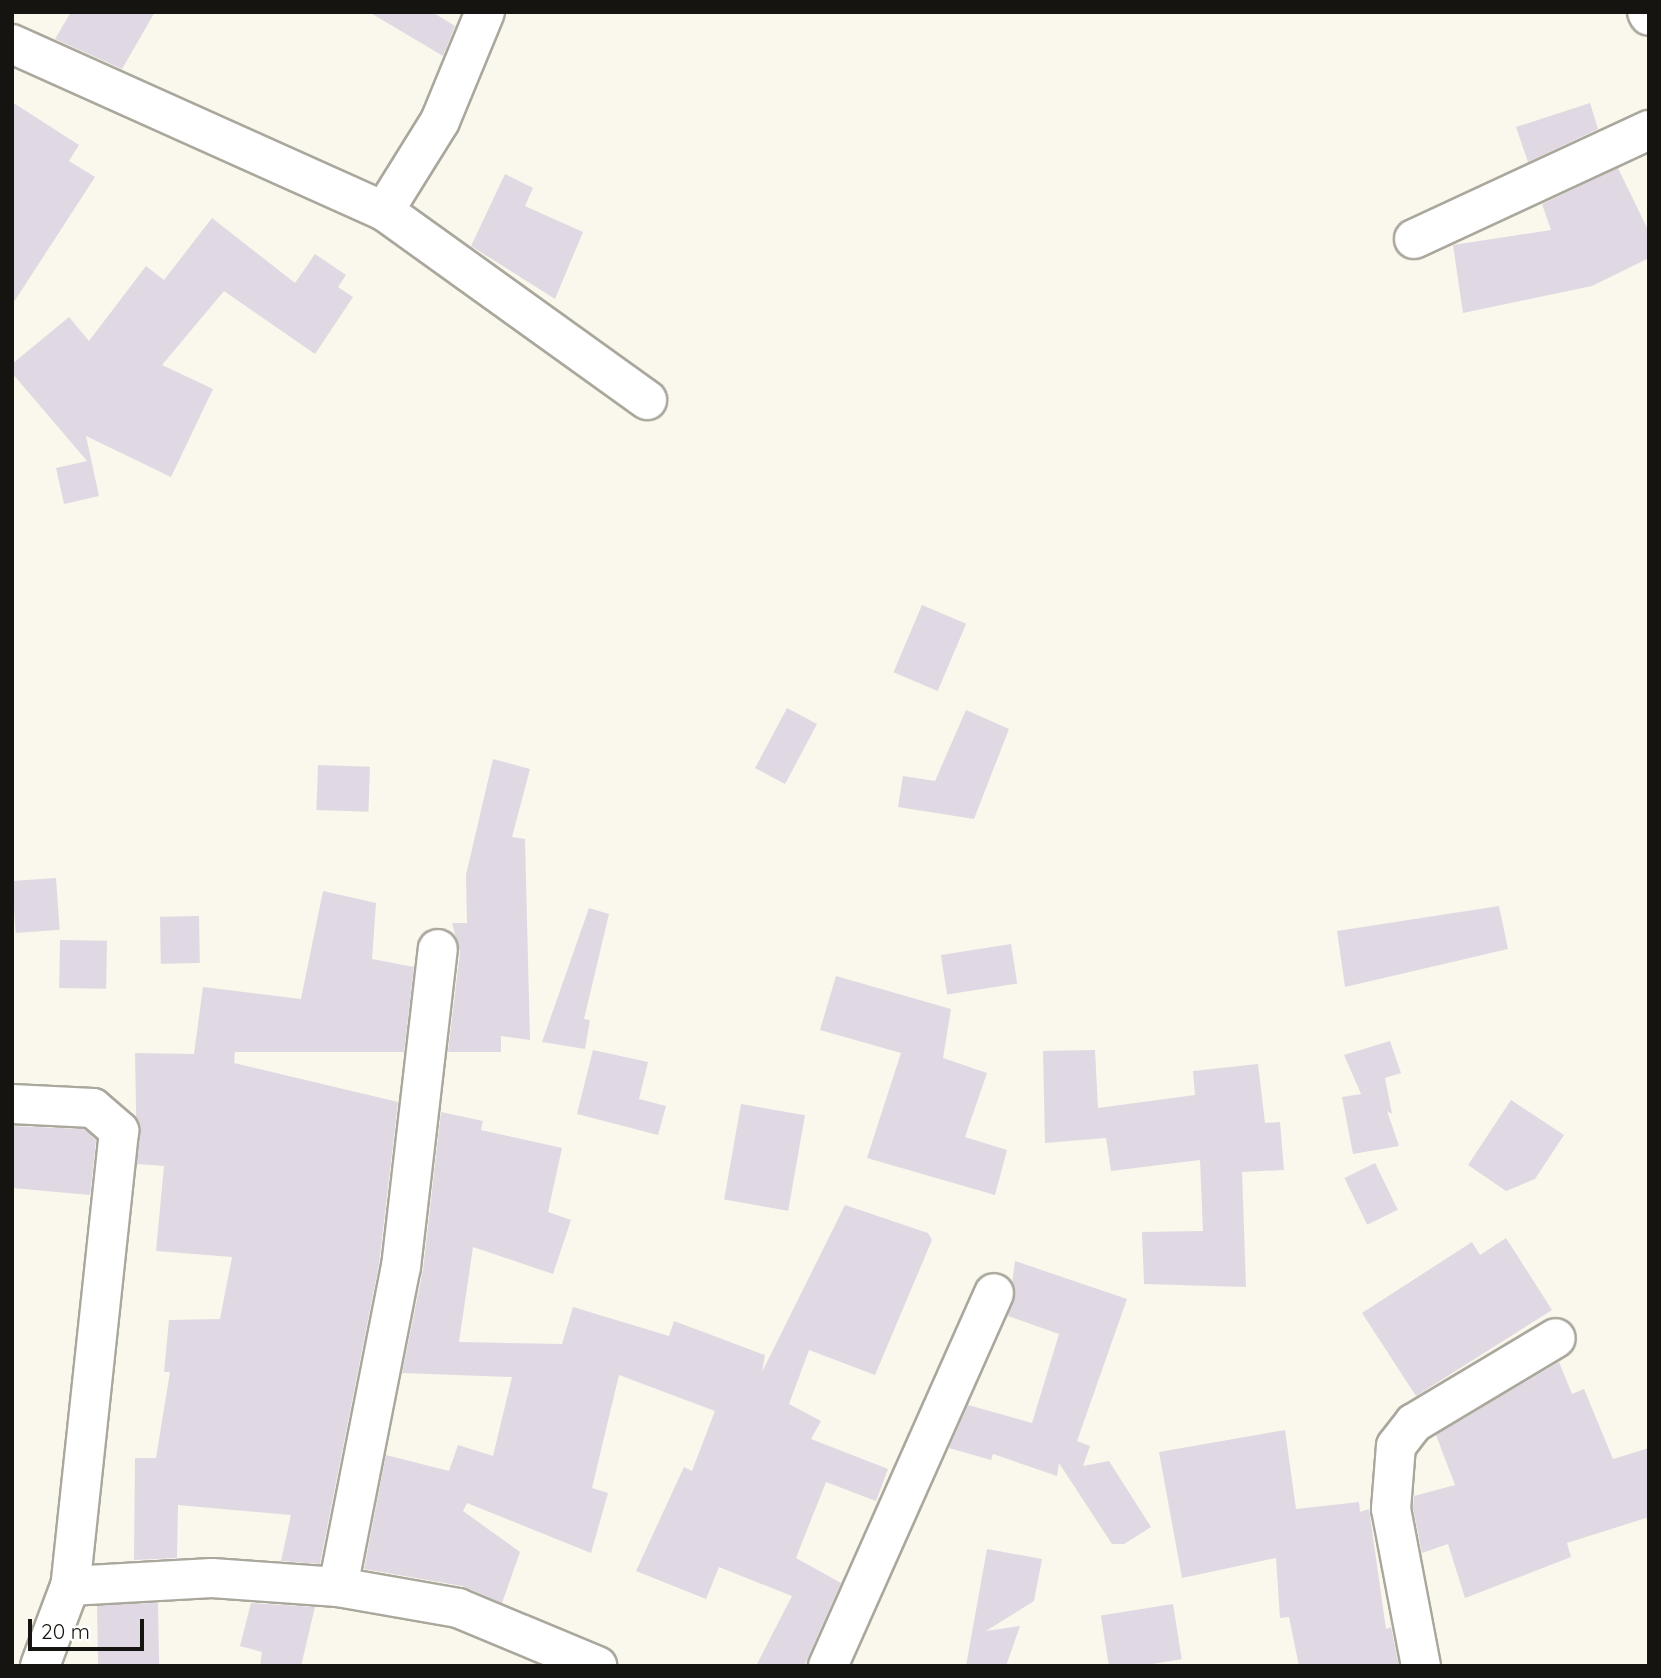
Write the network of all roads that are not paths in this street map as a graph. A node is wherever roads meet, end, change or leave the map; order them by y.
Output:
1 (485, 12) edge
2 (12, 44) edge
3 (1649, 130) edge
4 (383, 211) junction
5 (1414, 239) dead end
6 (647, 400) dead end
7 (438, 949) dead end
8 (12, 1104) edge
9 (994, 1293) dead end
10 (1556, 1338) dead end
11 (71, 1586) junction
12 (338, 1587) junction
13 (40, 1666) edge
14 (597, 1666) edge
15 (828, 1666) edge
16 (1421, 1666) edge

1 - 4 street
2 - 4 street
3 - 5 street
4 - 6 street
7 - 12 street
8 - 11 street
9 - 15 street
10 - 16 street
11 - 12 street
11 - 13 street
12 - 14 street

